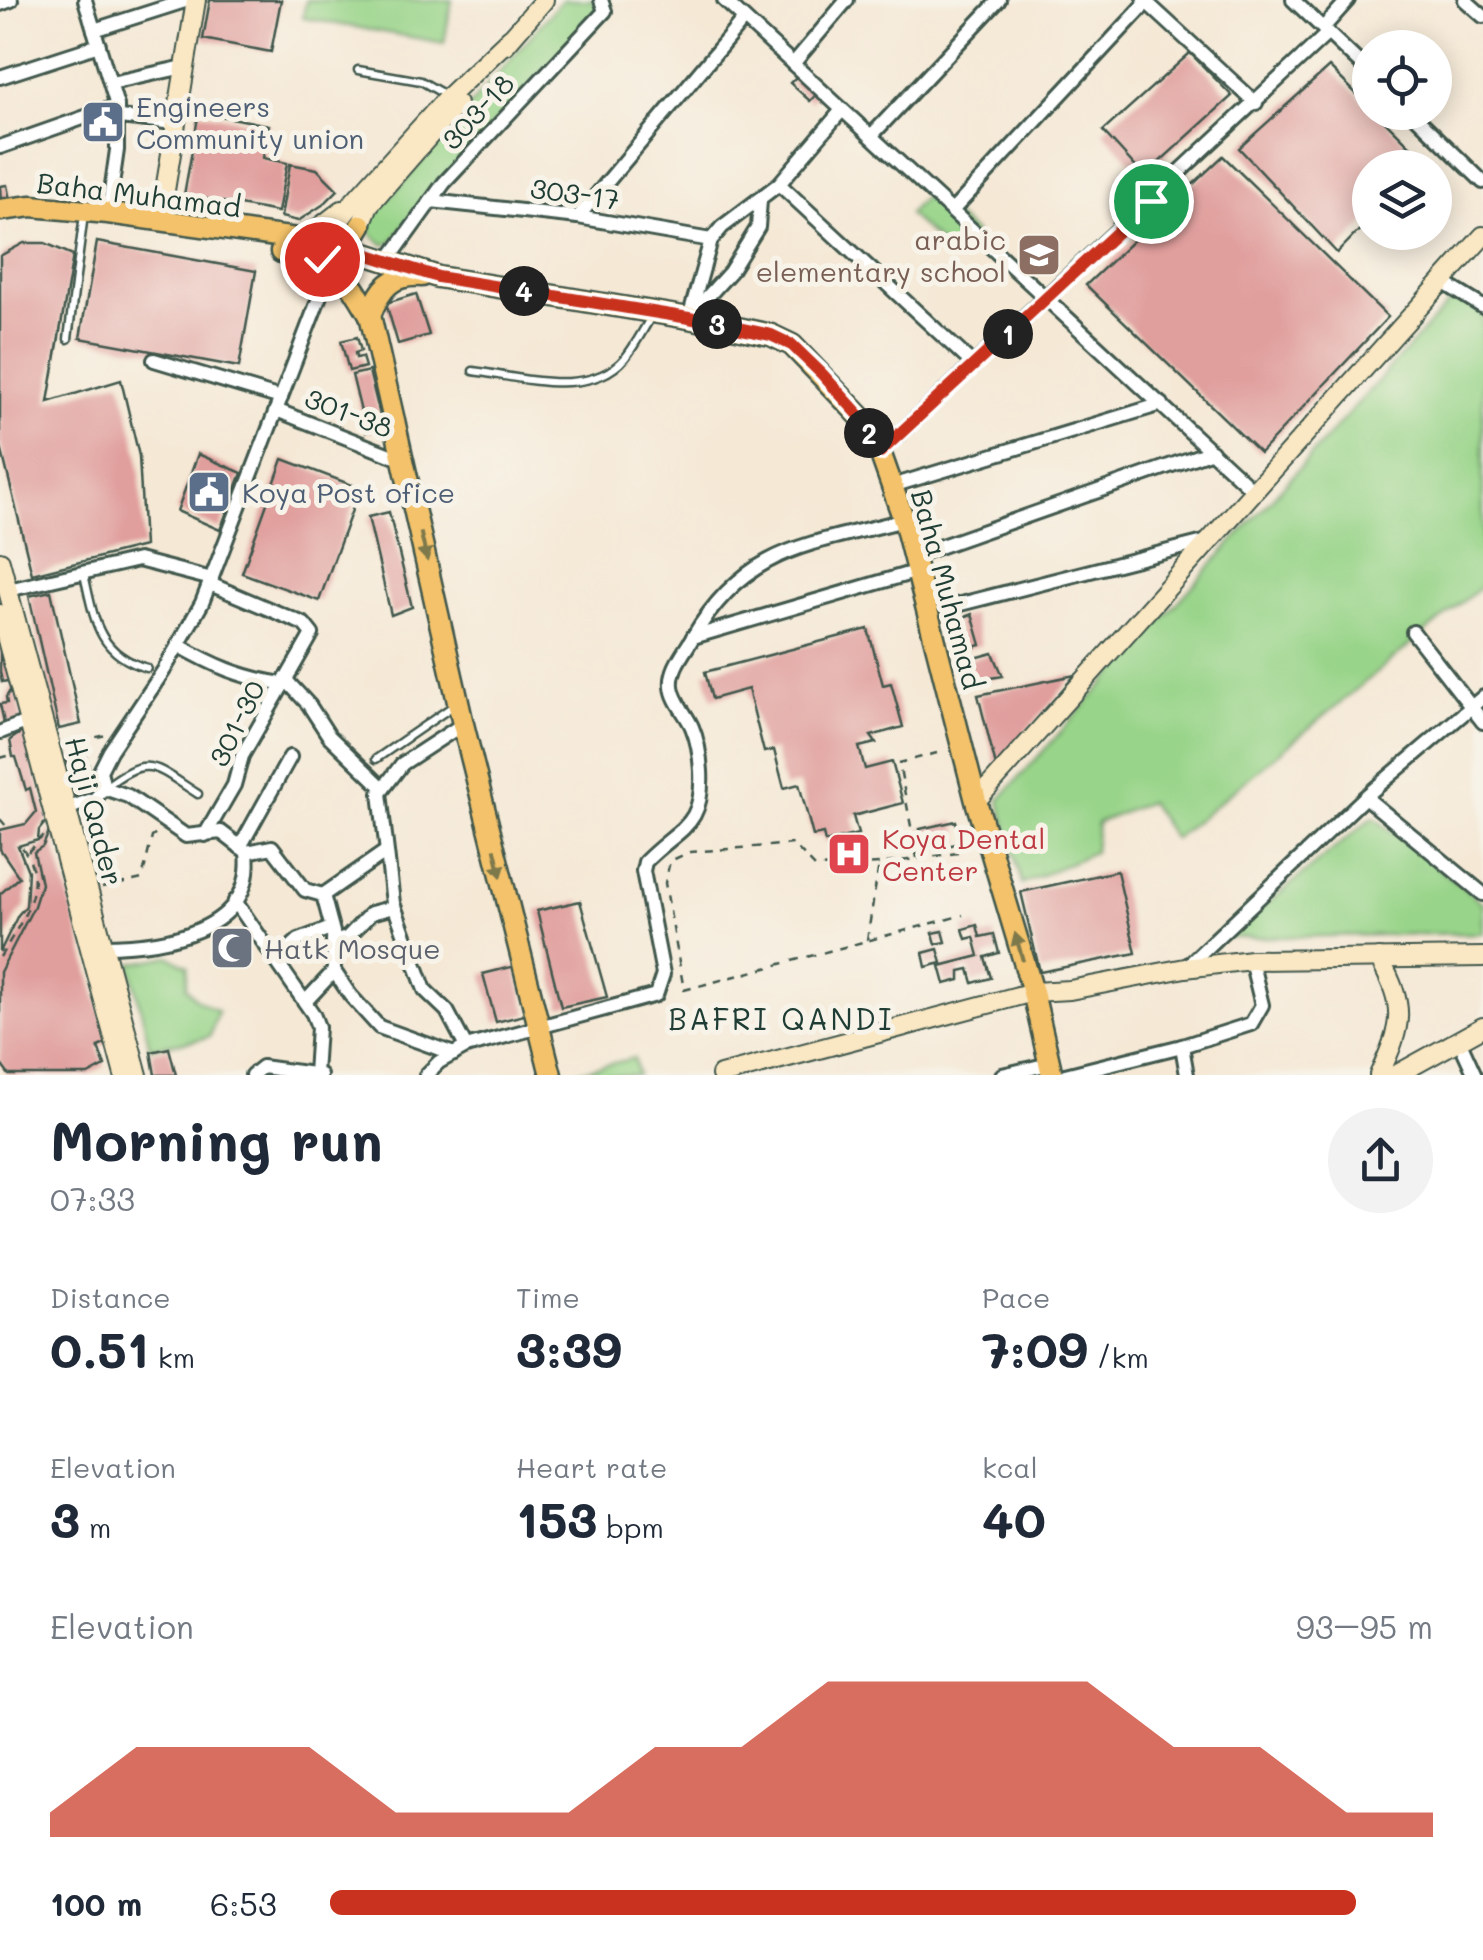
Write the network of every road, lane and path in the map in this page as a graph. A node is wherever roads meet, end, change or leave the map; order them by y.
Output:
1 (12, 0) edge
2 (85, 0) edge
3 (188, 0) edge
4 (196, 0) edge
5 (544, 0) edge
6 (601, 0) edge
7 (724, 0) edge
8 (848, 0) edge
9 (999, 0) edge
10 (1293, 0) edge
11 (1348, 0) edge
12 (1465, 0) edge
13 (1146, 1) edge
14 (0, 4) edge
15 (1483, 16) edge
16 (744, 19) junction
17 (94, 30) junction
18 (1326, 31) junction
19 (510, 38) junction
20 (98, 45) junction
21 (1352, 56) edge
22 (793, 64) junction
23 (184, 67) junction
24 (358, 70) dead end
25 (0, 77) edge
26 (111, 83) junction
27 (448, 97) junction
28 (1256, 103) junction
29 (842, 110) junction
30 (118, 112) junction
31 (175, 123) junction
32 (1430, 130) edge
33 (871, 136) junction
34 (0, 147) edge
35 (1483, 182) edge
36 (779, 184) junction
37 (355, 200) junction
38 (760, 200) junction
39 (431, 201) junction
40 (0, 210) edge
41 (952, 212) junction
42 (108, 213) junction
43 (578, 217) junction
44 (0, 220) edge
45 (160, 221) junction
46 (83, 222) junction
47 (360, 225) junction
48 (1483, 236) edge
49 (711, 240) junction
50 (324, 252) junction
51 (378, 257) junction
52 (438, 277) junction
53 (1444, 282) junction
54 (1046, 298) junction
55 (1483, 307) edge
56 (654, 312) junction
57 (370, 316) junction
58 (689, 318) junction
59 (68, 339) dead end
60 (154, 360) dead end
61 (974, 365) junction
62 (474, 372) dead end
63 (278, 404) junction
64 (1162, 404) junction
65 (1212, 450) junction
66 (880, 452) junction
67 (403, 460) junction
68 (892, 486) junction
69 (1254, 491) junction
70 (904, 520) junction
71 (1210, 540) junction
72 (0, 561) edge
73 (916, 563) junction
74 (84, 572) junction
75 (211, 581) junction
76 (8, 590) junction
77 (950, 608) dead end
78 (0, 614) edge
79 (1413, 632) dead end
80 (693, 636) junction
81 (178, 645) junction
82 (147, 668) dead end
83 (283, 681) junction
84 (1483, 697) edge
85 (1471, 707) junction
86 (461, 713) junction
87 (27, 714) junction
88 (1483, 722) edge
89 (1, 732) edge
90 (118, 738) junction
91 (50, 748) junction
92 (937, 753) dead end
93 (12, 754) dead end
94 (0, 758) edge
95 (290, 758) dead end
96 (376, 759) dead end
97 (104, 788) junction
98 (382, 788) junction
99 (198, 794) dead end
100 (1365, 797) junction
101 (976, 801) junction
102 (61, 815) junction
103 (0, 819) edge
104 (168, 825) junction
105 (8, 828) dead end
106 (205, 835) junction
107 (20, 845) dead end
108 (243, 850) junction
109 (385, 852) junction
110 (27, 853) junction
111 (958, 854) dead end
112 (918, 859) junction
113 (878, 864) junction
114 (88, 892) junction
115 (323, 894) junction
116 (1483, 894) edge
117 (236, 901) junction
118 (394, 907) junction
119 (964, 915) dead end
120 (332, 935) junction
121 (867, 941) junction
122 (102, 946) junction
123 (0, 957) edge
124 (1483, 957) edge
125 (1379, 958) junction
126 (1251, 960) junction
127 (276, 961) junction
128 (1185, 968) junction
129 (334, 971) junction
130 (1032, 992) junction
131 (305, 1002) junction
132 (1483, 1026) edge
133 (540, 1029) junction
134 (1459, 1040) junction
135 (1182, 1046) junction
136 (460, 1051) junction
137 (1055, 1071) edge
138 (318, 1074) edge
139 (124, 1075) edge
140 (138, 1075) edge
141 (252, 1075) edge
142 (426, 1075) edge
143 (552, 1075) edge
144 (722, 1075) edge
145 (1002, 1075) edge
146 (1187, 1075) edge
147 (1380, 1075) edge
148 (1396, 1075) edge
149 (1475, 1075) edge

1 - 14 street
2 - 17 street
3 - 17 street
4 - 23 main road
5 - 19 main road
6 - 39 street, 303-18
7 - 16 street
8 - 22 street
9 - 33 street
10 - 18 street
11 - 18 street
12 - 15 street
13 - 28 street
13 - 41 street
16 - 22 street
16 - 43 street
17 - 20 street
18 - 21 street
18 - 28 street
19 - 27 main road
19 - 47 main road
20 - 25 street
20 - 26 street
22 - 29 street
23 - 26 street
23 - 31 main road
24 - 27 lane
26 - 30 street
27 - 37 main road
28 - 54 street
29 - 33 street
29 - 36 street
30 - 31 street
30 - 34 street
30 - 42 street
31 - 45 main road
32 - 35 street
33 - 41 street
36 - 38 street
36 - 61 street
37 - 50 main road
37 - 50 main road
38 - 49 street
38 - 58 street
39 - 43 street, 303-17
39 - 51 street, 303-18
40 - 42 main road, Baha Muhamad
41 - 54 street
42 - 45 main road, Baha Muhamad
43 - 49 street, 303-17
44 - 46 main road
45 - 50 main road, Baha Muhamad
46 - 50 main road
46 - 59 lane
47 - 50 main road
47 - 51 main road
48 - 53 main road
49 - 58 street
50 - 51 main road, Baha Muhamad
50 - 57 main road
50 - 63 street
51 - 52 main road, Baha Muhamad
52 - 56 main road, Baha Muhamad
52 - 57 main road
53 - 55 street
53 - 69 main road
54 - 61 street
54 - 64 street
56 - 58 main road, Baha Muhamad
56 - 62 lane
57 - 67 main road
58 - 66 main road, Baha Muhamad
60 - 63 street, 301-38
61 - 66 street
63 - 67 street, 301-38
63 - 75 street
64 - 65 street
64 - 68 street
65 - 69 street
65 - 73 street
66 - 68 main road, Baha Muhamad
67 -> 86 main road
68 - 70 main road, Baha Muhamad
69 - 71 main road
70 - 73 main road, Baha Muhamad
70 - 80 street
71 - 77 street
71 - 101 main road
72 - 76 main road, Haji Qader
73 - 80 street
73 - 101 main road, Baha Muhamad
74 - 75 street
74 - 76 street
74 - 82 lane
75 - 81 street
75 - 83 street, 301-30
76 - 91 main road, Haji Qader
78 - 87 main road, Haji Qader
79 - 85 street
80 - 133 street
81 - 83 street
81 - 90 street
83 - 98 street
83 - 106 street, 301-30
84 - 85 street
85 - 88 street
85 - 100 street
86 - 96 lane
86 - 98 street
86 -> 133 main road
87 - 89 street
87 - 102 main road, Haji Qader
90 - 91 path
90 - 97 street
91 - 102 main road, Haji Qader
92 - 112 path
93 - 94 path
95 - 108 street
97 - 99 lane
97 - 102 street
97 - 104 street
98 - 109 street
100 - 116 street
100 - 128 street
130 -> 101 main road, Baha Muhamad
102 - 110 path
102 - 114 main road, Haji Qader
102 - 139 main road, Haji Qader
103 - 105 path
104 - 106 street
104 - 114 path
106 - 108 street
107 - 110 path
108 - 115 street
108 - 117 street
109 - 115 street
109 - 118 street
110 - 123 path
111 - 112 path
112 - 113 path
113 - 121 path
113 - 121 path
114 - 122 main road, Haji Qader
115 - 120 street
117 - 122 street
117 - 127 street
118 - 120 street
118 - 136 street
119 - 121 path
120 - 127 street
120 - 129 street
122 - 140 main road, Haji Qader
124 - 125 main road
125 - 126 main road
125 - 147 main road
126 - 128 main road
126 - 135 street
127 - 131 street
128 - 130 main road
129 - 131 street
129 - 136 street
130 - 137 main road, Baha Muhamad
130 - 144 main road
131 - 138 street
132 - 134 main road
133 - 136 street
133 - 143 main road
134 - 148 main road
134 - 149 street
135 - 137 street
135 - 146 street
136 - 142 street
137 - 145 street
138 - 141 street

